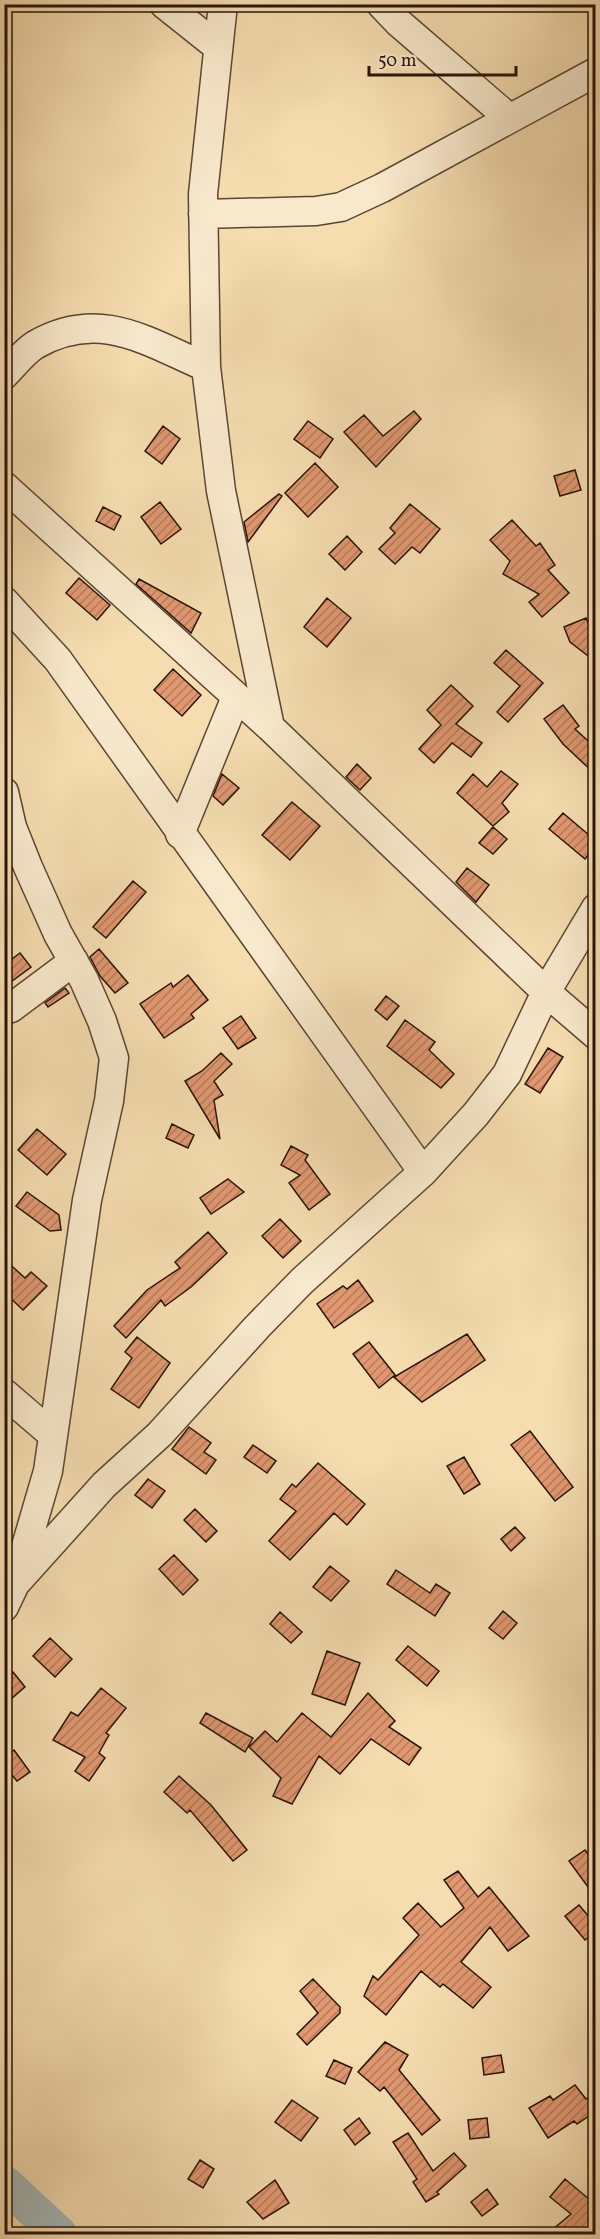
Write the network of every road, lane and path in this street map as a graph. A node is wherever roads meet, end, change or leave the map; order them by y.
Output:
1 (165, 4) edge
2 (223, 4) edge
3 (381, 4) edge
4 (218, 47) junction
5 (596, 72) edge
6 (509, 118) junction
7 (203, 214) junction
8 (206, 367) junction
9 (4, 375) edge
10 (4, 486) edge
11 (4, 601) edge
12 (236, 697) junction
13 (270, 727) junction
14 (4, 792) edge
15 (180, 834) junction
16 (596, 908) edge
17 (74, 962) junction
18 (546, 992) junction
19 (4, 1010) edge
20 (596, 1035) edge
21 (423, 1172) junction
22 (4, 1393) edge
23 (53, 1435) junction
24 (10, 1595) edge

1 - 4 street
2 - 4 street
3 - 6 street
4 - 7 street
5 - 6 street
6 - 7 street
7 - 8 street
8 - 9 street
8 - 13 street
10 - 12 street
11 - 15 street
12 - 13 street
12 - 15 street
13 - 18 street
14 - 17 street
15 - 21 street
16 - 18 street
17 - 19 street
17 - 23 street
18 - 20 street
18 - 21 street
21 - 24 street
22 - 23 street
23 - 24 street

